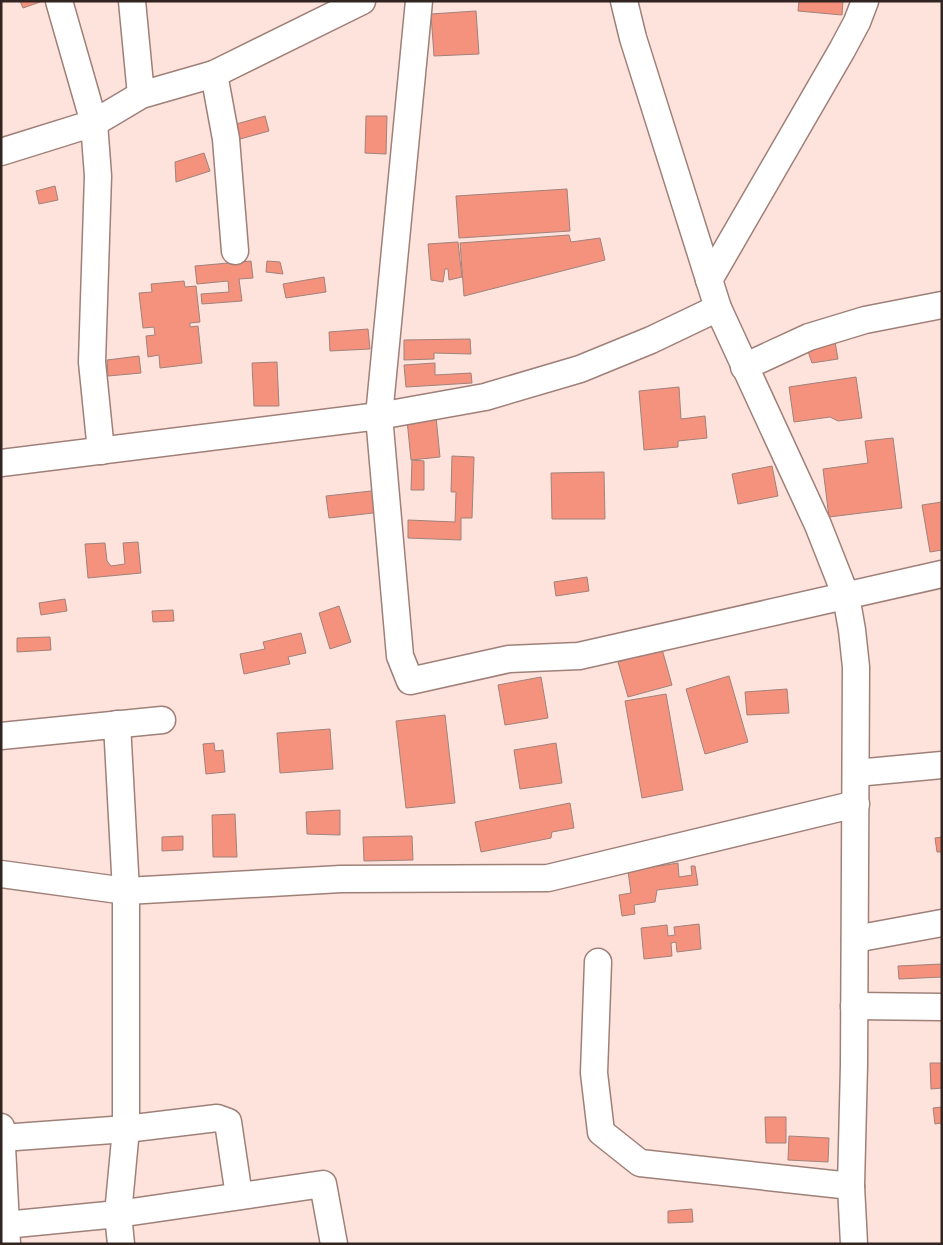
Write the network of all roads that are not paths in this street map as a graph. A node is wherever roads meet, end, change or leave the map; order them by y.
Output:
1 (60, 1) edge
2 (132, 1) edge
3 (362, 1) edge
4 (419, 1) edge
5 (624, 1) edge
6 (864, 1) edge
7 (214, 74) junction
8 (141, 95) junction
9 (94, 123) junction
10 (1, 152) edge
11 (235, 251) dead end
12 (709, 280) junction
13 (942, 305) edge
14 (718, 308) junction
15 (744, 366) junction
16 (379, 416) junction
17 (101, 451) junction
18 (1, 463) edge
19 (942, 574) edge
20 (846, 596) junction
21 (162, 720) dead end
22 (117, 724) junction
23 (1, 736) edge
24 (942, 765) edge
25 (856, 773) junction
26 (856, 804) junction
27 (1, 874) edge
28 (126, 890) junction
29 (942, 923) edge
30 (855, 939) junction
31 (598, 962) dead end
32 (854, 1006) junction
33 (942, 1006) edge
34 (1, 1127) edge
35 (126, 1129) junction
36 (2, 1138) edge
37 (850, 1186) junction
38 (239, 1196) junction
39 (118, 1214) junction
40 (4, 1230) edge
41 (121, 1244) edge
42 (334, 1244) edge
43 (854, 1244) edge

1 - 9 street
2 - 8 street
3 - 7 street
4 - 16 street
5 - 12 street
6 - 12 street
7 - 8 street
7 - 11 street
8 - 9 street
9 - 10 street
9 - 17 street
12 - 14 street
13 - 15 street
14 - 15 street
14 - 16 street
15 - 20 street
16 - 17 street
16 - 20 street
17 - 18 street
19 - 20 street
20 - 25 street
21 - 22 street
22 - 23 street
22 - 28 street
24 - 25 street
25 - 26 street
26 - 28 street
26 - 30 street
27 - 28 street
28 - 35 street
29 - 30 street
30 - 32 street
31 - 37 street
32 - 33 street
32 - 37 street
34 - 36 street
35 - 36 street
35 - 38 street
35 - 39 street
36 - 40 street
37 - 43 street
38 - 39 street
38 - 42 street
39 - 40 street
39 - 41 street

